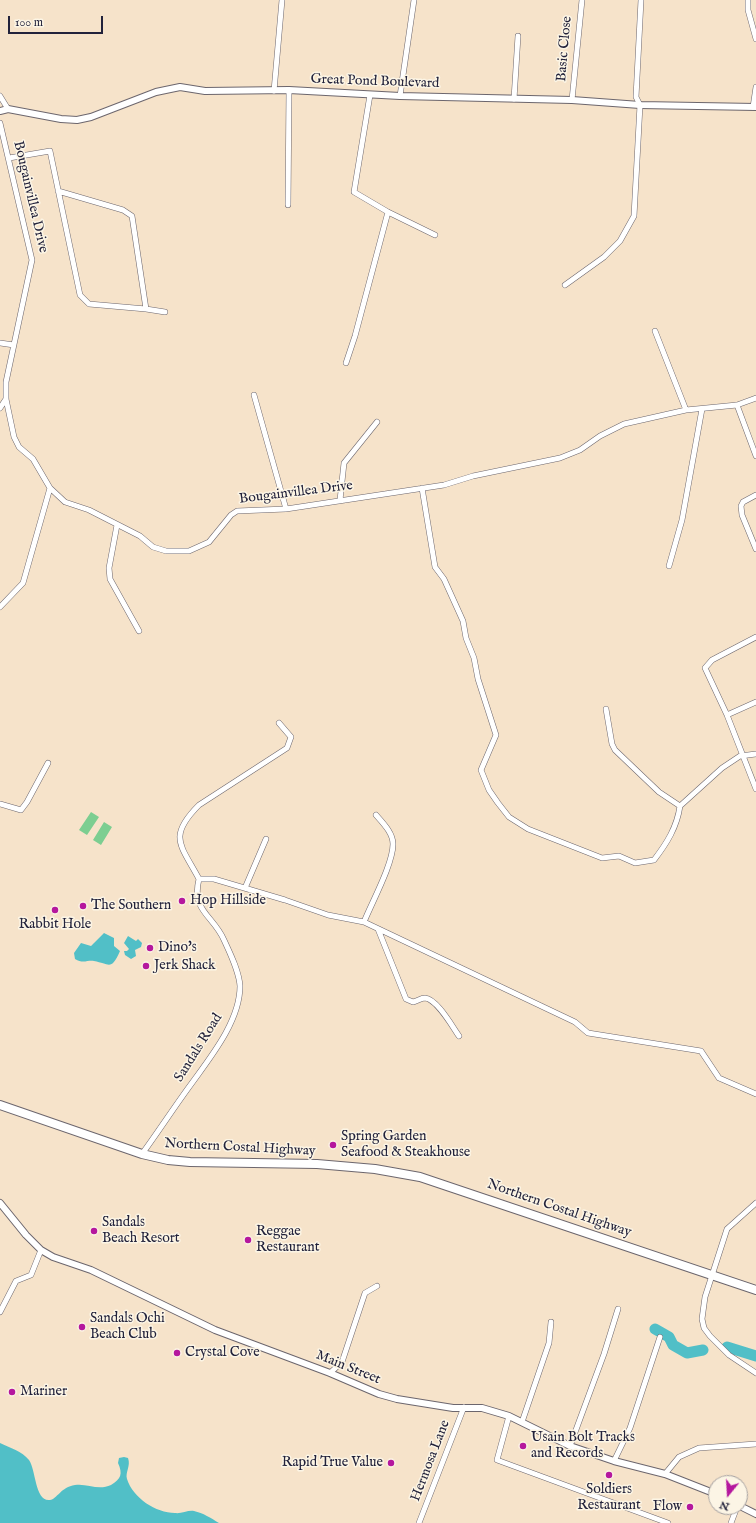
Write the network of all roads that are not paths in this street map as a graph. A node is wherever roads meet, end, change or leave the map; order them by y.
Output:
1 (282, 0) edge
2 (414, 0) edge
3 (582, 0) edge
4 (641, 0) edge
5 (748, 0) edge
6 (518, 36) dead end
7 (756, 39) edge
8 (756, 87) edge
9 (288, 90) junction
10 (274, 91) junction
11 (370, 95) junction
12 (0, 96) edge
13 (400, 96) junction
14 (514, 99) junction
15 (572, 100) junction
16 (640, 105) junction
17 (754, 107) edge
18 (8, 109) junction
19 (0, 111) edge
20 (0, 123) edge
21 (10, 158) junction
22 (58, 192) junction
23 (288, 205) dead end
24 (388, 212) junction
25 (435, 235) dead end
26 (565, 285) dead end
27 (146, 310) junction
28 (165, 312) dead end
29 (655, 331) dead end
30 (0, 343) edge
31 (14, 345) junction
32 (346, 363) dead end
33 (254, 395) dead end
34 (756, 398) edge
35 (6, 399) junction
36 (737, 405) junction
37 (0, 408) edge
38 (702, 409) junction
39 (686, 410) junction
40 (377, 422) dead end
41 (756, 456) edge
42 (50, 488) junction
43 (422, 488) junction
44 (756, 494) edge
45 (340, 500) junction
46 (286, 508) junction
47 (117, 525) junction
48 (756, 549) edge
49 (669, 566) dead end
50 (0, 607) edge
51 (139, 631) dead end
52 (756, 637) edge
53 (756, 702) edge
54 (606, 709) dead end
55 (727, 716) junction
56 (280, 724) dead end
57 (756, 754) edge
58 (743, 756) junction
59 (48, 763) dead end
60 (756, 789) edge
61 (0, 804) edge
62 (680, 806) junction
63 (376, 815) dead end
64 (266, 839) dead end
65 (199, 880) junction
66 (245, 888) junction
67 (364, 922) junction
68 (378, 929) junction
69 (459, 1036) dead end
70 (756, 1094) edge
71 (0, 1105) edge
72 (142, 1154) junction
73 (0, 1203) edge
74 (756, 1203) edge
75 (41, 1250) junction
76 (712, 1275) junction
77 (378, 1286) dead end
78 (756, 1290) edge
79 (618, 1309) dead end
80 (0, 1312) edge
81 (551, 1322) dead end
82 (660, 1337) dead end
83 (330, 1373) junction
84 (756, 1373) edge
85 (464, 1407) junction
86 (509, 1416) junction
87 (522, 1422) junction
88 (756, 1444) edge
89 (570, 1446) junction
90 (614, 1461) junction
91 (665, 1474) junction
92 (708, 1491) edge
93 (419, 1523) edge
94 (668, 1523) edge

1 - 10 street
2 - 13 street
3 - 15 street, Basic Close
4 - 16 street
5 - 7 street
6 - 14 street
8 - 17 street
9 - 10 street, Great Pond Boulevard
9 - 11 street, Great Pond Boulevard
9 - 23 street
10 - 18 street, Great Pond Boulevard
11 - 13 street, Great Pond Boulevard
11 - 24 street
12 - 18 street
13 - 14 street, Great Pond Boulevard
14 - 15 street, Great Pond Boulevard
15 - 16 street, Great Pond Boulevard
16 - 17 street, Great Pond Boulevard
16 - 26 street
18 - 19 street, Great Pond Boulevard
20 - 21 street, Bougainvillea Drive
21 - 22 street
21 - 31 street, Bougainvillea Drive
22 - 27 street
22 - 27 street
24 - 25 street
24 - 32 street
27 - 28 street
29 - 39 street
30 - 31 street
31 - 35 street, Bougainvillea Drive
33 - 46 street
34 - 36 street, Bougainvillea Drive
35 - 37 street
35 - 42 street, Bougainvillea Drive
36 - 38 street, Bougainvillea Drive
36 - 41 street
38 - 39 street, Bougainvillea Drive
38 - 49 street
39 - 43 street, Bougainvillea Drive
40 - 45 street
42 - 47 street, Bougainvillea Drive
42 - 50 street
43 - 45 street, Bougainvillea Drive
43 - 62 street
44 - 48 street
45 - 46 street, Bougainvillea Drive
46 - 47 street, Bougainvillea Drive
47 - 51 street
52 - 55 street
53 - 55 street
54 - 62 street
55 - 58 street
56 - 65 street
57 - 58 street
58 - 60 street
58 - 62 street
59 - 61 street
63 - 67 street
64 - 66 street
65 - 66 street
65 - 72 street, Sandals Road
66 - 67 street
67 - 68 street
68 - 69 street
68 - 70 street
71 - 72 main road, Northern Costal Highway
72 - 76 main road, Northern Costal Highway
73 - 75 street, Main Street
74 - 76 street
75 - 80 street
75 - 83 street, Main Street
76 - 78 main road, Northern Costal Highway
76 - 84 street
77 - 83 street
79 - 89 street
81 - 87 street
82 - 90 street
83 - 85 street, Main Street
85 - 86 street, Main Street
85 - 93 street, Hermosa Lane
86 - 87 street, Main Street
86 - 94 street
87 - 89 street, Main Street
88 - 91 street
89 - 90 street, Main Street
90 - 91 street, Main Street
91 - 92 street, Main Street

